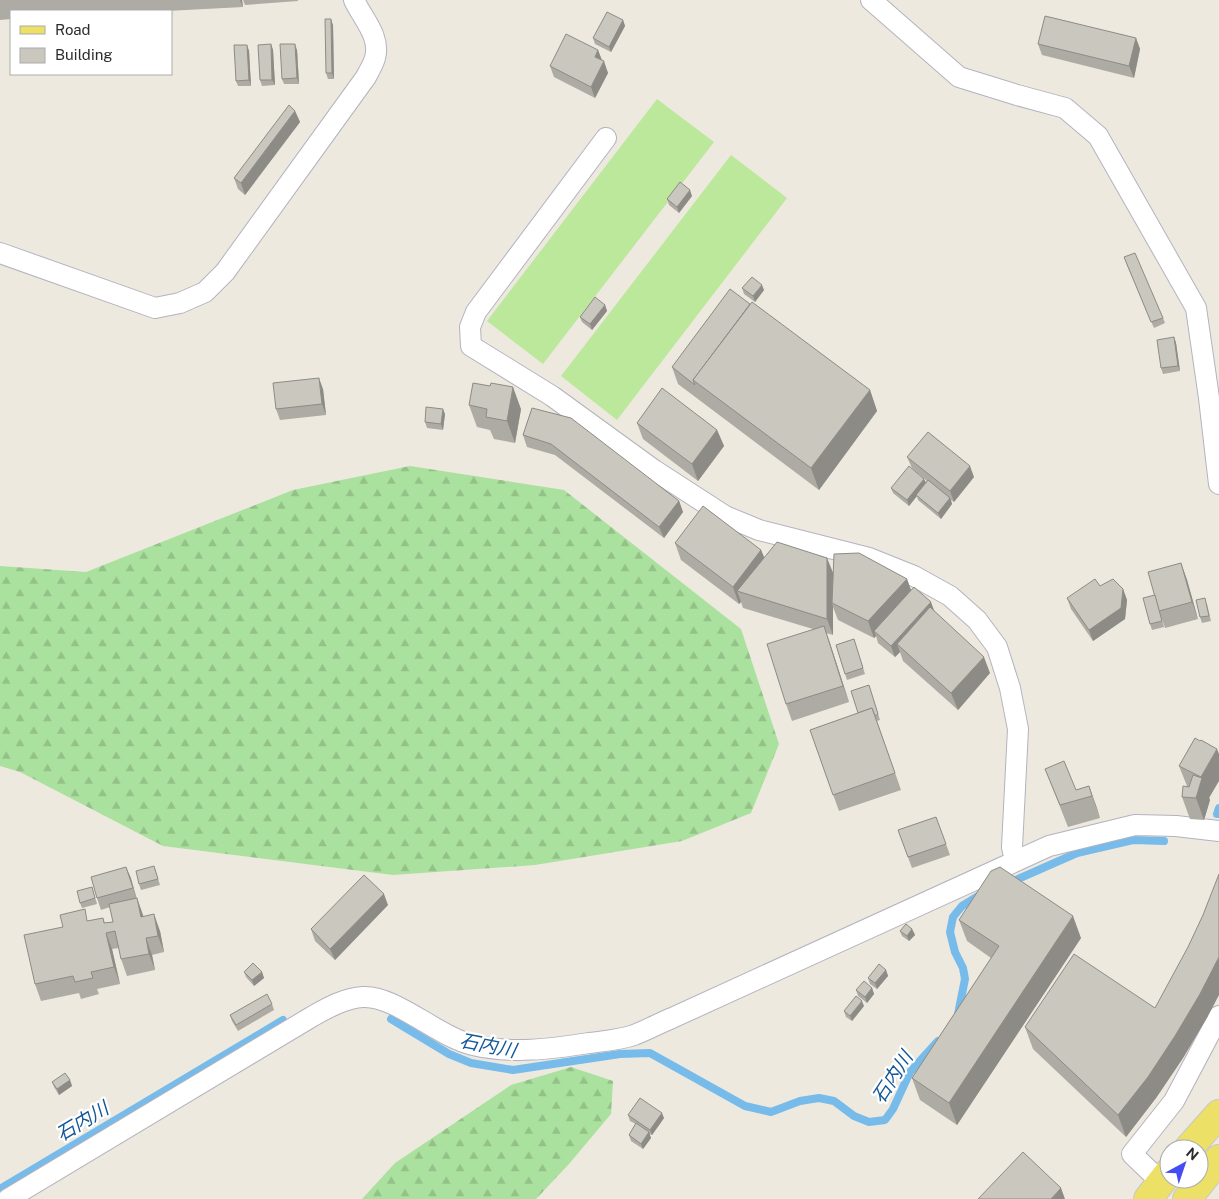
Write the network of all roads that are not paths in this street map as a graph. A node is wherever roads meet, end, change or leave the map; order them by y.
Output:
1 (354, 0) edge
2 (871, 0) edge
3 (606, 138) dead end
4 (0, 253) edge
5 (1219, 484) edge
6 (1219, 831) edge
7 (1015, 861) junction
8 (1219, 1016) edge
9 (1219, 1114) edge
10 (1197, 1139) edge
11 (1219, 1158) edge
12 (1159, 1184) edge
13 (8, 1199) edge
14 (1188, 1199) edge

1 - 4 street
2 - 5 street
3 - 7 street
6 - 7 street
7 - 13 street
8 - 12 street
9 - 10 main road
11 - 14 main road

